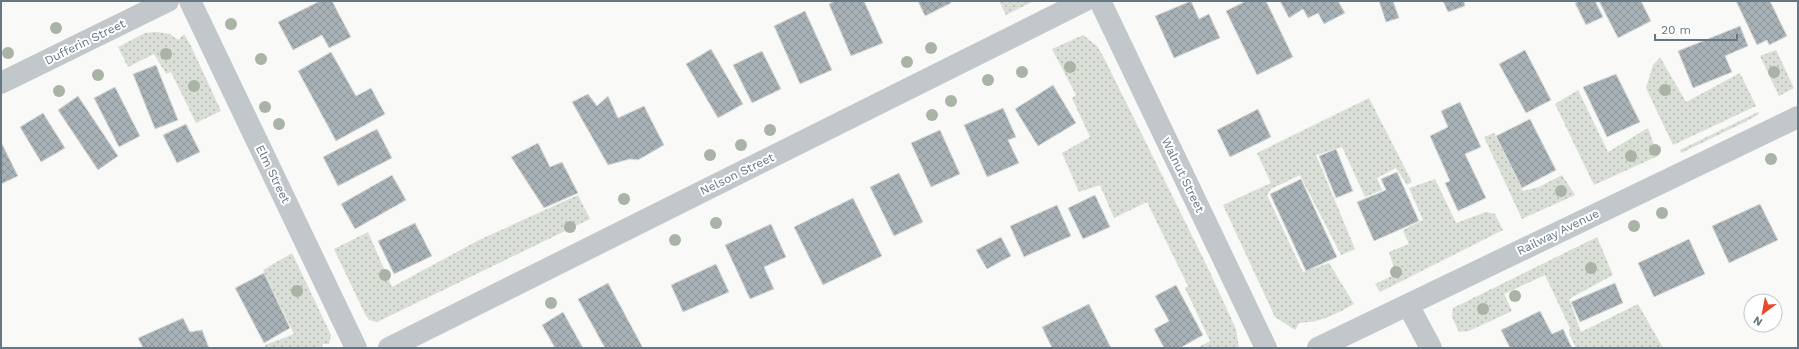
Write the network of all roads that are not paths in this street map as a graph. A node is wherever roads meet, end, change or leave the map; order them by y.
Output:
1 (168, 1) edge
2 (190, 1) edge
3 (1084, 1) edge
4 (1100, 1) edge
5 (1, 83) edge
6 (1798, 117) edge
7 (1408, 305) junction
8 (356, 348) edge
9 (389, 348) edge
10 (1266, 348) edge
11 (1318, 348) edge
12 (1430, 348) edge

1 - 5 street, Dufferin Street
2 - 8 street, Elm Street
3 - 9 street, Nelson Street
4 - 10 street, Walnut Street
6 - 7 street, Railway Avenue
7 - 11 street, Railway Avenue
7 - 12 street

